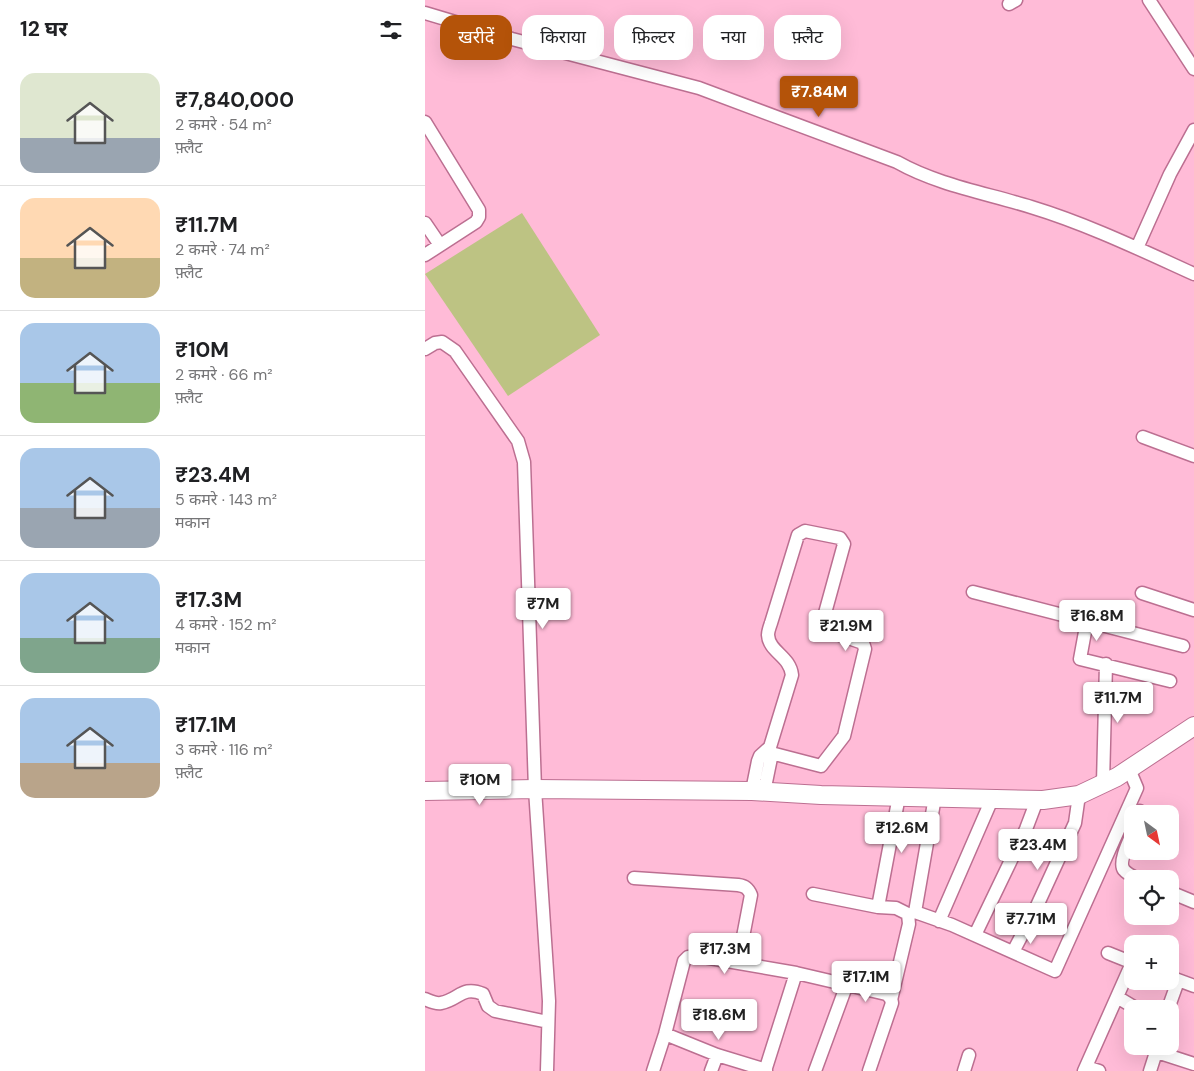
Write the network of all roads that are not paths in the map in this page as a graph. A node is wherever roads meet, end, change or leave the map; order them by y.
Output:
1 (1149, 0) edge
2 (425, 13) edge
3 (1194, 68) edge
4 (425, 122) edge
5 (1194, 130) edge
6 (425, 223) edge
7 (440, 246) junction
8 (1137, 248) junction
9 (425, 255) edge
10 (1194, 274) edge
11 (425, 350) edge
12 (1143, 438) dead end
13 (1194, 456) edge
14 (973, 592) dead end
15 (1142, 593) dead end
16 (1194, 610) edge
17 (1087, 621) junction
18 (1183, 646) dead end
19 (1106, 664) junction
20 (1169, 681) dead end
21 (1194, 726) edge
22 (770, 750) junction
23 (1129, 769) junction
24 (1103, 783) junction
25 (535, 789) junction
26 (758, 792) junction
27 (427, 794) edge
28 (1079, 795) junction
29 (899, 796) junction
30 (935, 797) junction
31 (992, 798) junction
32 (1037, 800) junction
33 (1124, 855) edge
34 (1124, 870) edge
35 (633, 878) dead end
36 (813, 894) dead end
37 (1179, 896) edge
38 (1194, 902) edge
39 (878, 907) junction
40 (939, 921) junction
41 (975, 935) junction
42 (1013, 952) junction
43 (1108, 953) dead end
44 (1124, 960) edge
45 (738, 963) junction
46 (796, 973) junction
47 (1124, 981) edge
48 (1179, 981) edge
49 (847, 984) junction
50 (1194, 986) edge
51 (1117, 996) junction
52 (425, 998) edge
53 (891, 1000) junction
54 (1124, 1001) edge
55 (548, 1022) junction
56 (665, 1034) junction
57 (717, 1055) junction
58 (969, 1055) dead end
59 (1155, 1055) edge
60 (1172, 1055) edge
61 (1194, 1064) edge
62 (1085, 1069) edge
63 (547, 1071) edge
64 (653, 1071) edge
65 (711, 1071) edge
66 (765, 1071) edge
67 (815, 1071) edge
68 (869, 1071) edge
69 (964, 1071) edge
70 (1099, 1071) edge
71 (1150, 1071) edge

1 - 3 street
2 - 8 street
4 - 7 street
5 - 8 street
6 - 7 street
7 - 9 street
8 - 10 street
11 - 25 street
12 - 13 street
14 - 17 street
15 - 16 street
17 - 18 street
17 - 19 street
19 - 20 street
19 - 24 street
21 - 23 street
22 - 22 street
22 - 26 street
23 - 24 street
23 - 42 street
24 - 28 street
25 - 26 street
25 - 27 street
25 - 55 street
26 - 29 street
28 - 32 street
28 - 42 street
29 - 30 street
29 - 39 street
30 - 31 street
30 - 40 street
31 - 32 street
31 - 40 street
32 - 41 street
33 - 34 street
35 - 45 street
36 - 39 street
37 - 38 street
39 - 53 street
40 - 41 street
41 - 42 street
43 - 44 street
45 - 46 street
45 - 56 street
46 - 49 street
46 - 66 street
47 - 51 street
48 - 50 street
49 - 53 street
49 - 67 street
51 - 54 street
51 - 62 street
52 - 55 street
53 - 68 street
55 - 63 street
56 - 57 street
56 - 64 street
57 - 65 street
57 - 66 street
58 - 69 street
59 - 71 street
60 - 61 street
62 - 70 street

